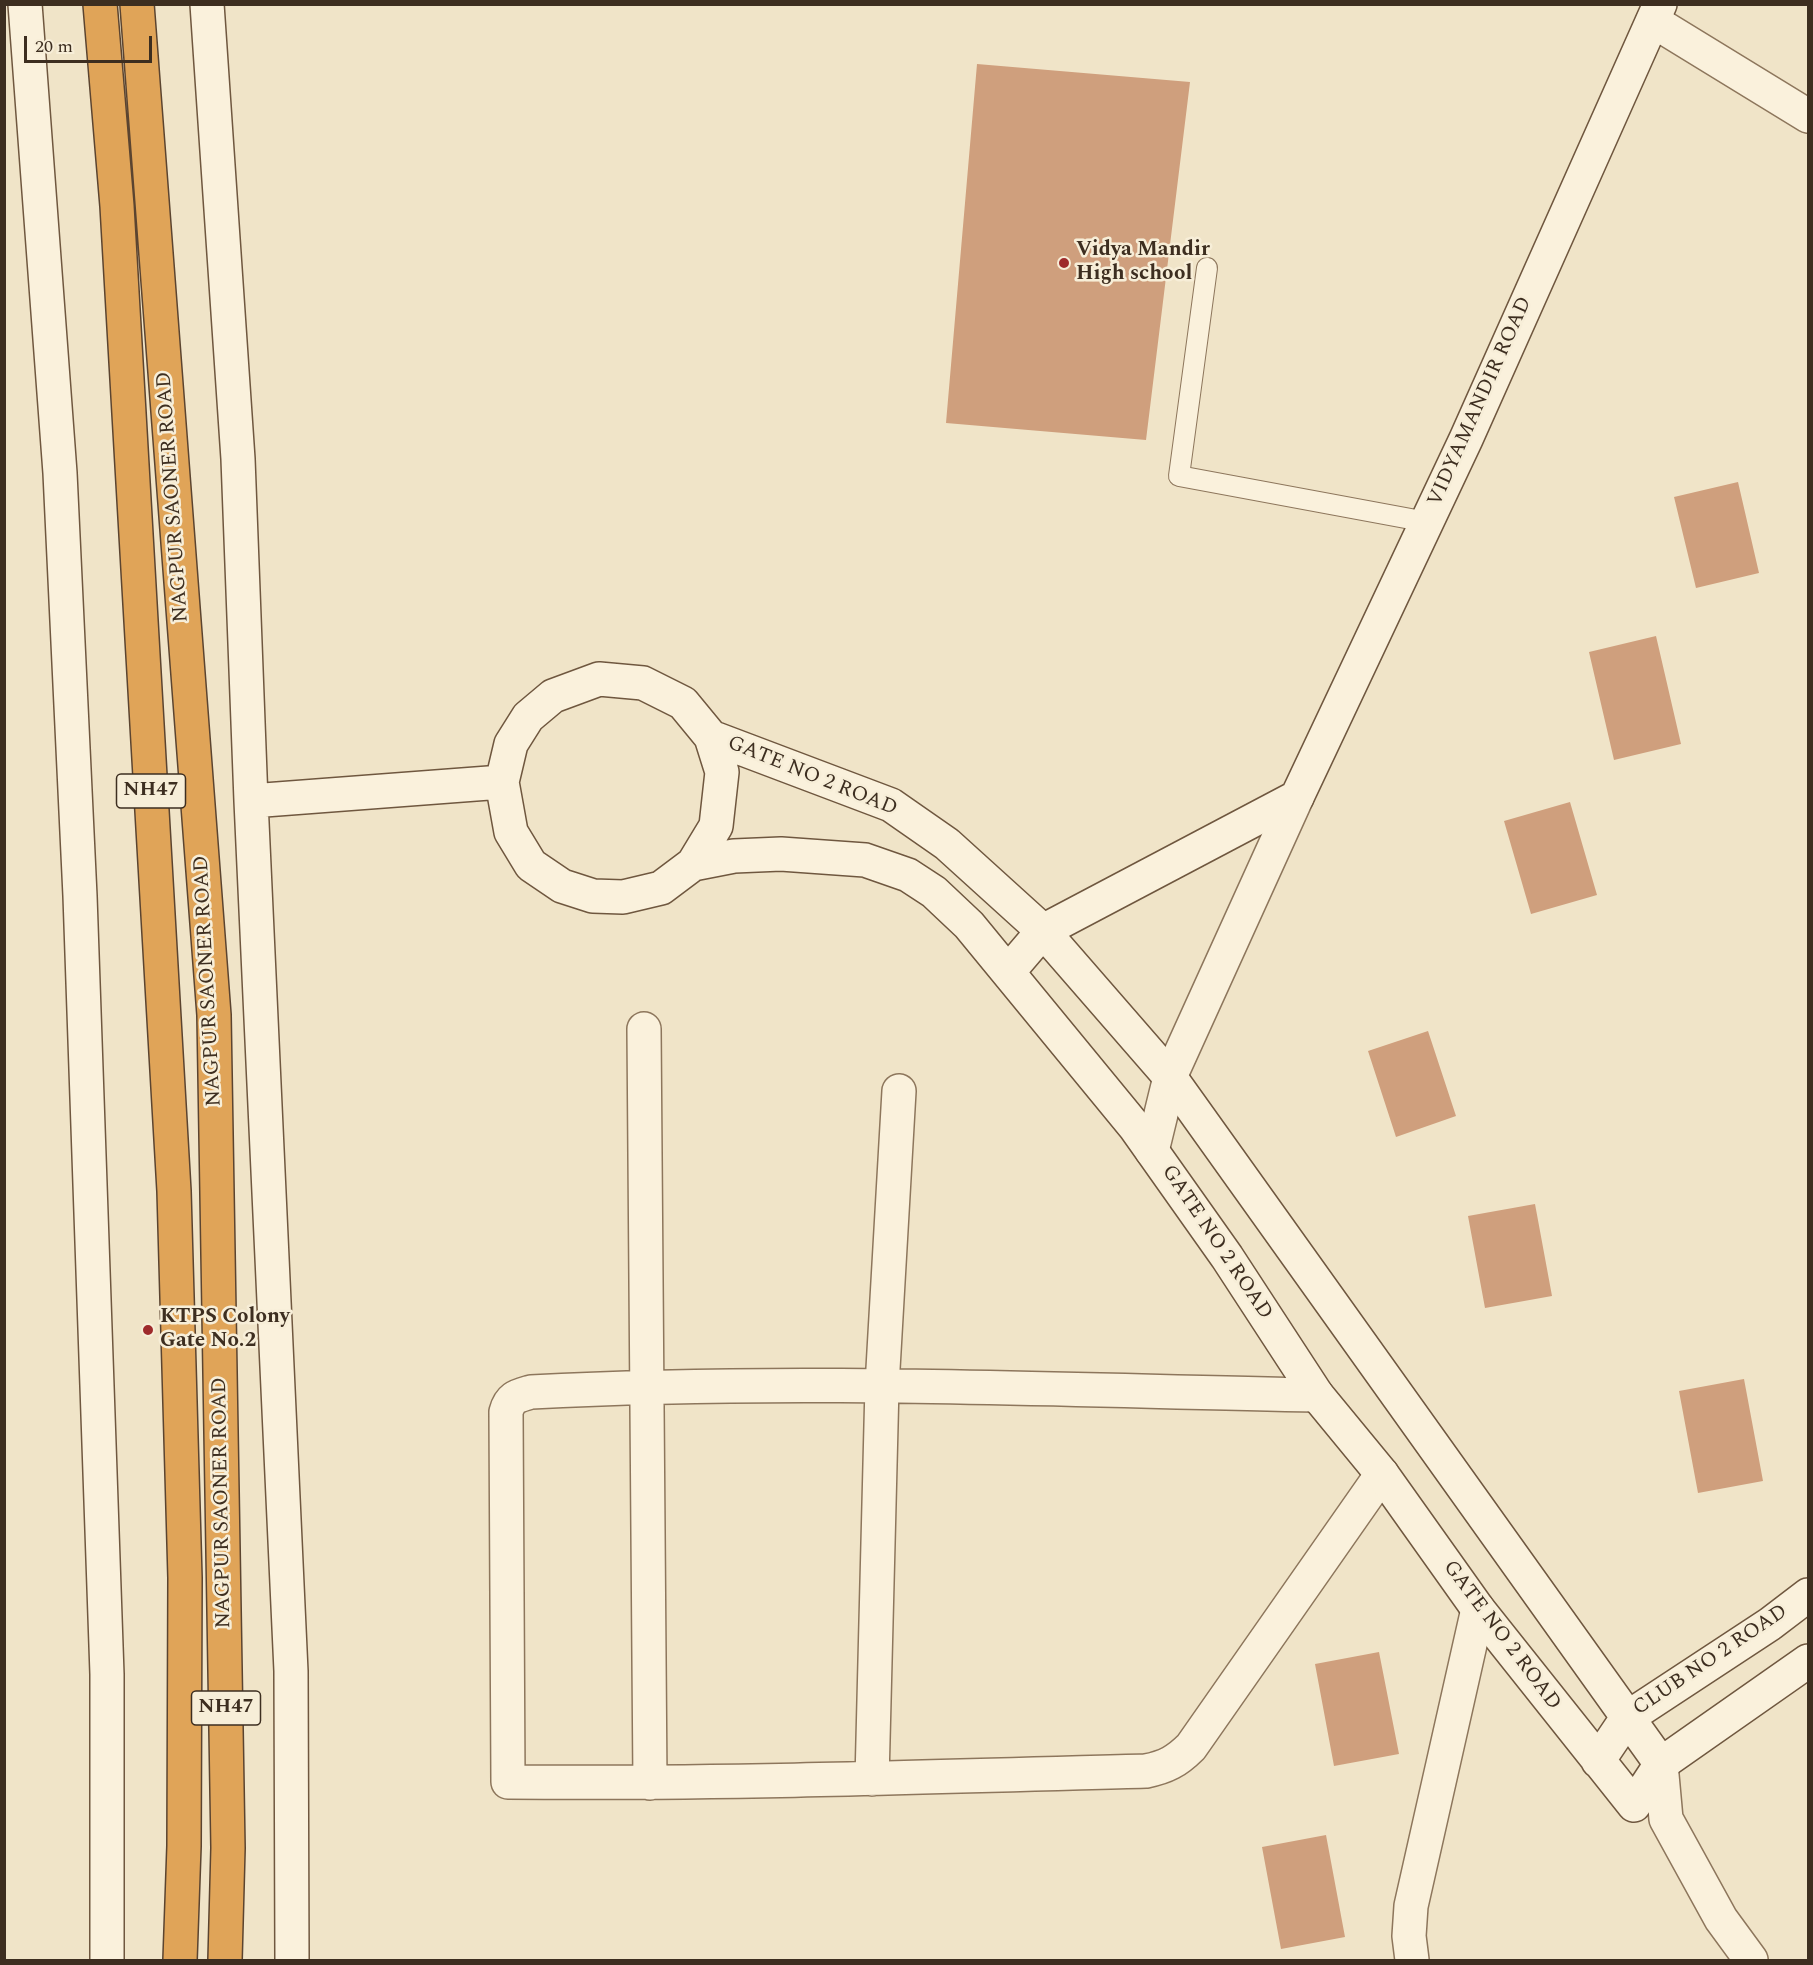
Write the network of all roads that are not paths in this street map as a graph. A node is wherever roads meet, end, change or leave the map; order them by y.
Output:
1 (25, 4) edge
2 (100, 4) edge
3 (137, 4) edge
4 (207, 4) edge
5 (1656, 13) edge
6 (1809, 116) edge
7 (1207, 268) dead end
8 (1427, 522) junction
9 (711, 737) junction
10 (502, 782) junction
11 (1297, 797) junction
12 (251, 801) junction
13 (693, 864) junction
14 (1043, 932) junction
15 (1008, 972) junction
16 (644, 1029) dead end
17 (1170, 1077) junction
18 (899, 1091) dead end
19 (1152, 1151) junction
20 (647, 1386) junction
21 (882, 1386) junction
22 (1317, 1395) junction
23 (1382, 1474) junction
24 (1809, 1595) edge
25 (1478, 1609) junction
26 (1809, 1661) edge
27 (1627, 1718) junction
28 (1598, 1761) junction
29 (1661, 1764) junction
30 (872, 1779) junction
31 (650, 1783) junction
32 (1634, 1805) junction
33 (1666, 1819) junction
34 (107, 1960) edge
35 (180, 1960) edge
36 (225, 1960) edge
37 (292, 1960) edge
38 (1412, 1960) edge
39 (1751, 1960) edge

1 - 34 street
2 - 35 highway, NAGPUR SAONER ROAD / NH47
3 - 36 highway, NAGPUR SAONER ROAD / NH47
4 - 12 street
5 - 6 street
5 - 8 street, VIDYAMANDIR ROAD
7 - 8 lane
8 - 11 street, VIDYAMANDIR ROAD
9 - 10 street
9 - 13 street
9 - 14 street, GATE NO 2 ROAD
10 - 12 street
10 - 13 street
11 - 14 street
11 - 17 street, VIDYAMANDIR ROAD
12 - 37 street
13 - 15 street, GATE NO 2 ROAD
14 - 15 street
14 - 17 street, GATE NO 2 ROAD
15 - 19 street, GATE NO 2 ROAD
16 - 20 street
17 - 19 street, VIDYAMANDIR ROAD
17 - 27 street, GATE NO 2 ROAD
18 - 21 street
19 - 22 street, GATE NO 2 ROAD
20 - 21 street
20 - 31 street
20 - 31 street
21 - 22 street
21 - 30 street
22 - 23 street, GATE NO 2 ROAD
23 - 25 street, GATE NO 2 ROAD
23 - 30 street
24 - 27 street, CLUB NO 2 ROAD
25 - 28 street, GATE NO 2 ROAD
25 - 38 street
26 - 29 street
27 - 28 street, CLUB NO 2 ROAD
27 - 29 street, GATE NO 2 ROAD
28 - 32 street, GATE NO 2 ROAD
29 - 32 street
29 - 33 street
30 - 31 street
32 - 33 street
33 - 39 street

